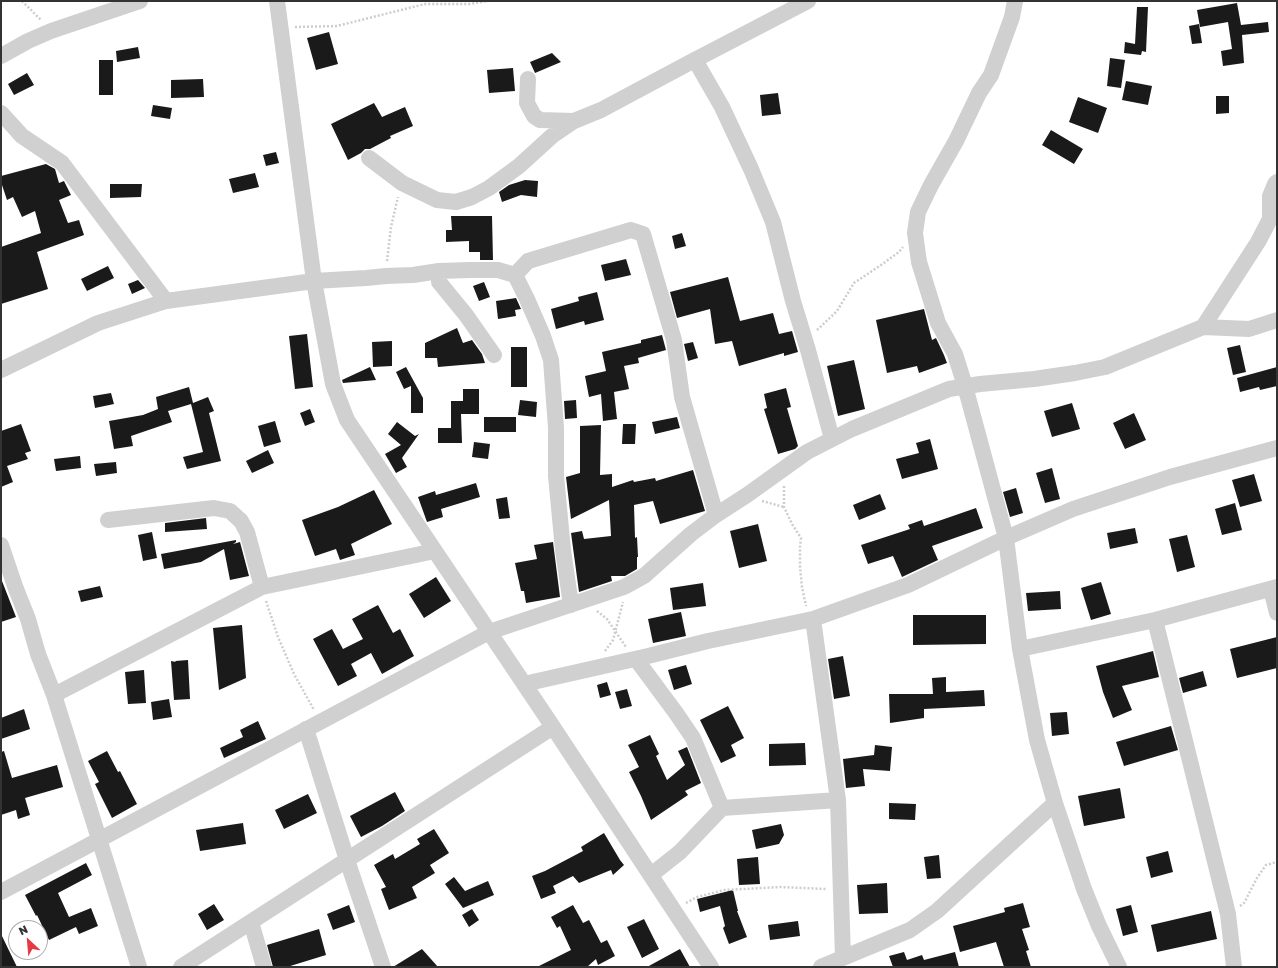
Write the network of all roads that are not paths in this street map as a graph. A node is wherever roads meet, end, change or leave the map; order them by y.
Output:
1 (140, 1) edge
2 (277, 1) edge
3 (808, 1) edge
4 (1015, 1) edge
5 (1, 56) edge
6 (695, 60) junction
7 (528, 79) dead end
8 (1, 113) edge
9 (574, 121) junction
10 (370, 158) dead end
11 (1277, 182) edge
12 (1273, 225) edge
13 (439, 271) junction
14 (515, 275) junction
15 (314, 281) junction
16 (166, 301) junction
17 (1277, 320) edge
18 (1203, 327) junction
19 (494, 355) dead end
20 (1, 370) edge
21 (965, 386) junction
22 (832, 439) junction
23 (1277, 448) edge
24 (716, 515) junction
25 (108, 520) dead end
26 (1006, 538) junction
27 (1, 545) edge
28 (435, 551) junction
29 (262, 587) junction
30 (1274, 588) edge
31 (575, 604) junction
32 (1277, 613) edge
33 (813, 619) junction
34 (1155, 620) junction
35 (489, 632) junction
36 (1020, 649) junction
37 (636, 659) junction
38 (524, 684) junction
39 (54, 695) junction
40 (313, 725) junction
41 (553, 727) junction
42 (838, 800) junction
43 (1055, 803) junction
44 (722, 808) junction
45 (100, 840) junction
46 (347, 860) junction
47 (651, 875) junction
48 (1, 892) edge
49 (251, 922) junction
50 (843, 958) junction
51 (139, 967) edge
52 (181, 967) edge
53 (264, 967) edge
54 (383, 967) edge
55 (711, 967) edge
56 (821, 967) edge
57 (1119, 967) edge
58 (1234, 967) edge

1 - 5 street
2 - 15 street
3 - 6 street
4 - 21 street
6 - 9 street
6 - 22 street
7 - 9 street
8 - 16 street
9 - 10 street
11 - 12 street
12 - 18 street
13 - 14 street
13 - 15 street
13 - 19 street
14 - 24 street
14 - 31 street
15 - 16 street
15 - 28 street
16 - 20 street
17 - 18 street
18 - 21 street
21 - 22 street
21 - 26 street
22 - 24 street
23 - 26 street
24 - 31 street
25 - 29 street
26 - 33 street
26 - 36 street
27 - 39 street
28 - 29 street
28 - 35 street
29 - 39 street
30 - 32 street
30 - 34 street
31 - 35 street
33 - 37 street
33 - 42 street
34 - 36 street
34 - 58 street
35 - 38 street
35 - 40 street
36 - 43 street
37 - 38 street
37 - 44 street
38 - 41 street
39 - 45 street
40 - 45 street
40 - 46 street
41 - 46 street
41 - 47 street
42 - 44 street
42 - 50 street
43 - 50 street
43 - 57 street
44 - 47 street
45 - 48 street
45 - 51 street
46 - 49 street
46 - 54 street
47 - 55 street
49 - 52 street
49 - 53 street
50 - 56 street

